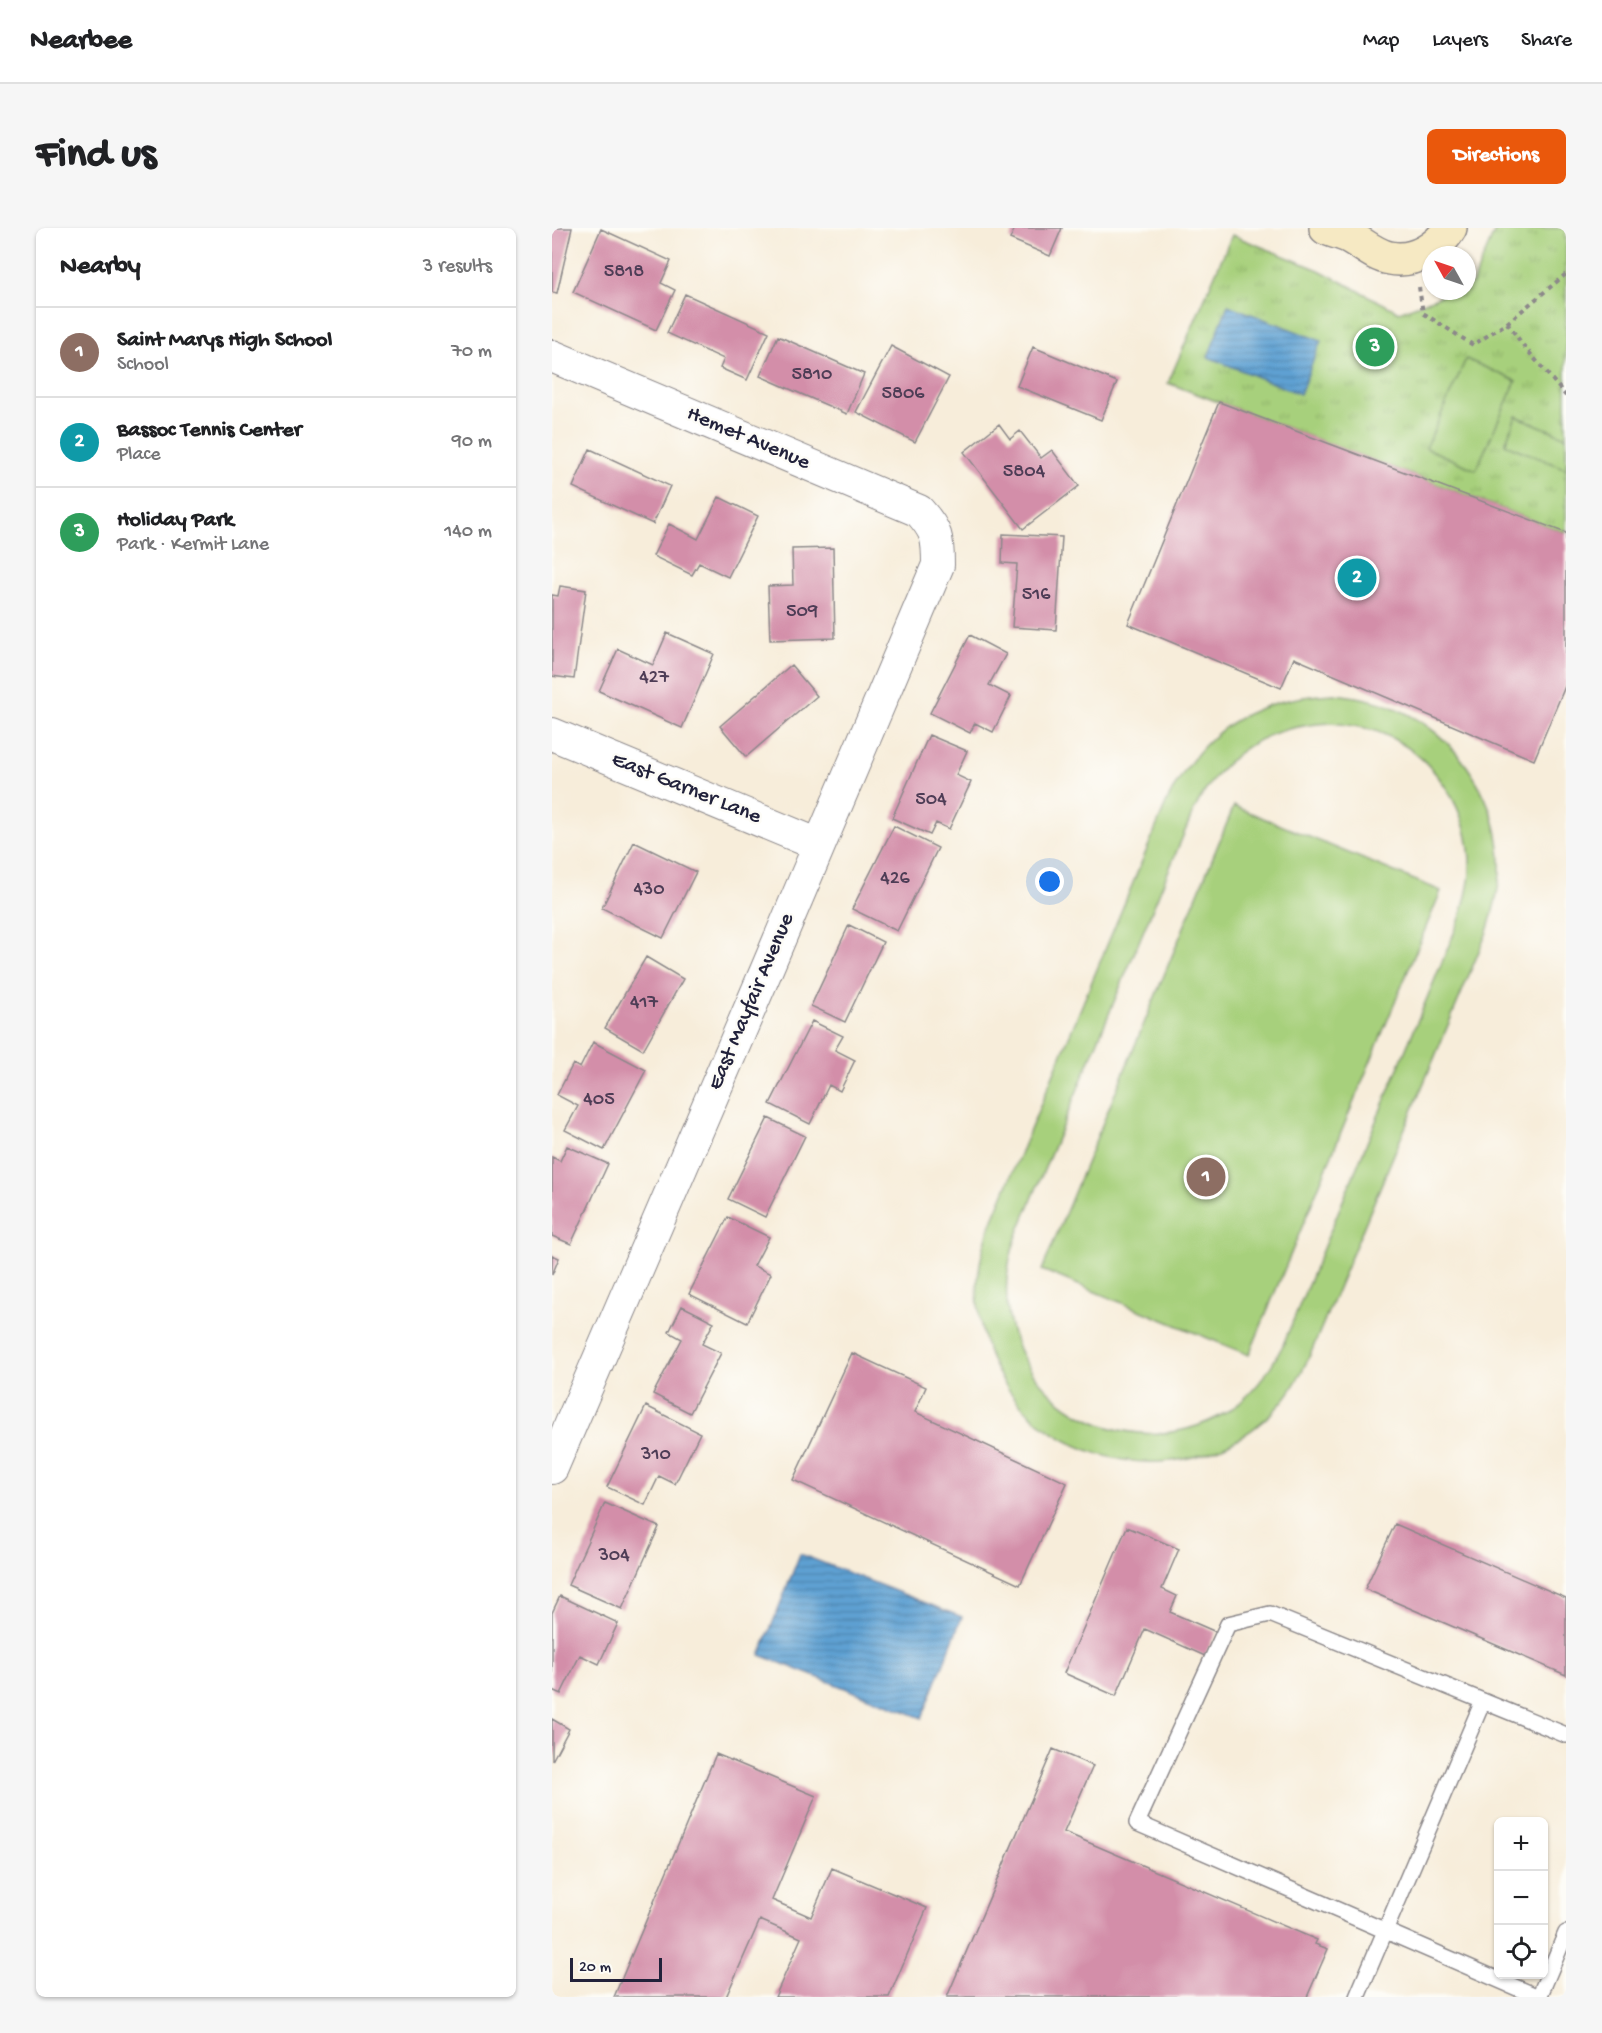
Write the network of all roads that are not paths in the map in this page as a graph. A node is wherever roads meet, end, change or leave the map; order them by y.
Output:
1 (1326, 228) edge
2 (1433, 244) edge
3 (552, 356) edge
4 (936, 533) joint
5 (552, 734) edge
6 (819, 845) junction
7 (552, 1468) edge
8 (1483, 1701) junction
9 (1566, 1735) edge
10 (1386, 1931) junction
11 (1566, 1933) edge
12 (1357, 1997) edge
13 (1538, 1997) edge

1 - 2 street
3 - 4 street, Hemet Avenue
4 - 6 street, East Mayfair Avenue
5 - 6 street, East Garner Lane
6 - 7 street, East Mayfair Avenue
8 - 9 lane
8 - 10 lane
8 - 10 lane
10 - 12 lane
10 - 13 lane
11 - 13 lane

